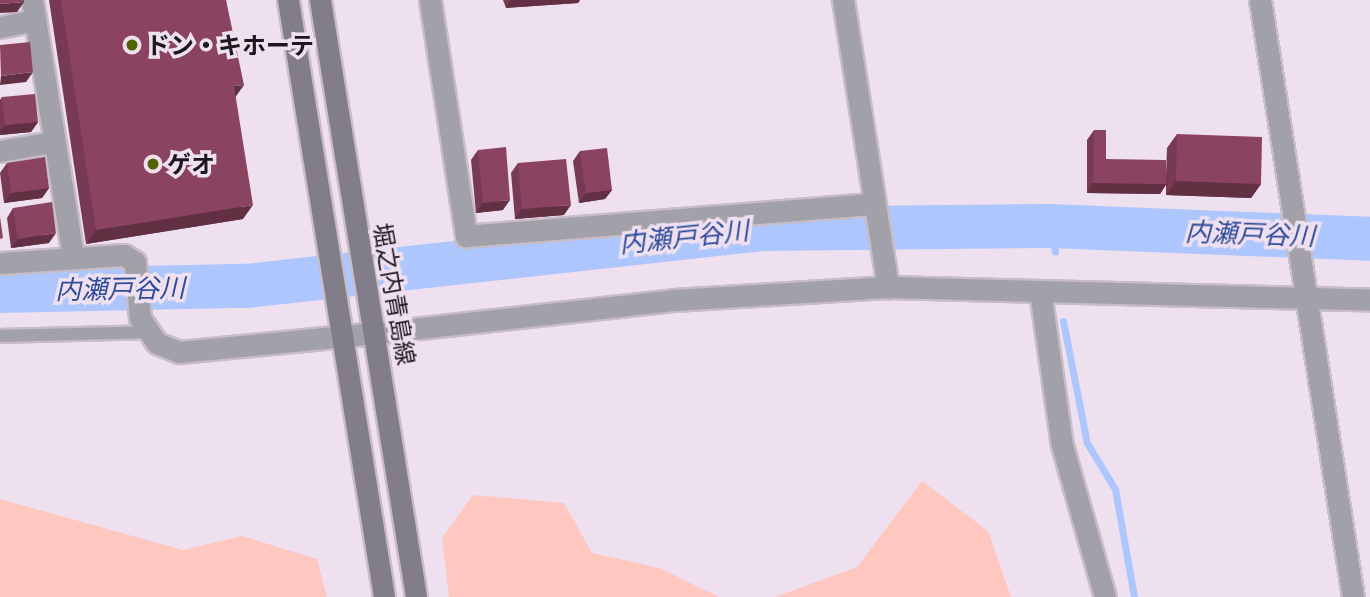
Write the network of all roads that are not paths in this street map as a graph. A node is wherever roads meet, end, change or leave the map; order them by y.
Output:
1 (288, 0) edge
2 (320, 0) edge
3 (430, 0) edge
4 (843, 0) edge
5 (1260, 0) edge
6 (33, 10) edge
7 (0, 27) edge
8 (52, 142) junction
9 (0, 151) edge
10 (874, 204) junction
11 (72, 256) junction
12 (0, 263) edge
13 (888, 287) junction
14 (1040, 291) junction
15 (1305, 299) junction
16 (1370, 300) edge
17 (145, 325) junction
18 (376, 333) junction
19 (0, 336) edge
20 (342, 336) junction
21 (384, 597) edge
22 (416, 597) edge
23 (1105, 597) edge
24 (1353, 597) edge

1 - 20 main road
2 - 18 main road, 堀之内青島線
3 - 10 street
4 - 10 street
5 - 15 street
6 - 7 street
6 - 8 street
8 - 9 street
8 - 11 street
10 - 13 street
11 - 12 street
11 - 17 street
13 - 14 street
13 - 18 street
14 - 15 street
14 - 23 street
15 - 16 street
15 - 24 street
17 - 19 lane
17 - 20 street
18 - 20 street
18 - 22 main road, 堀之内青島線
20 - 21 main road

